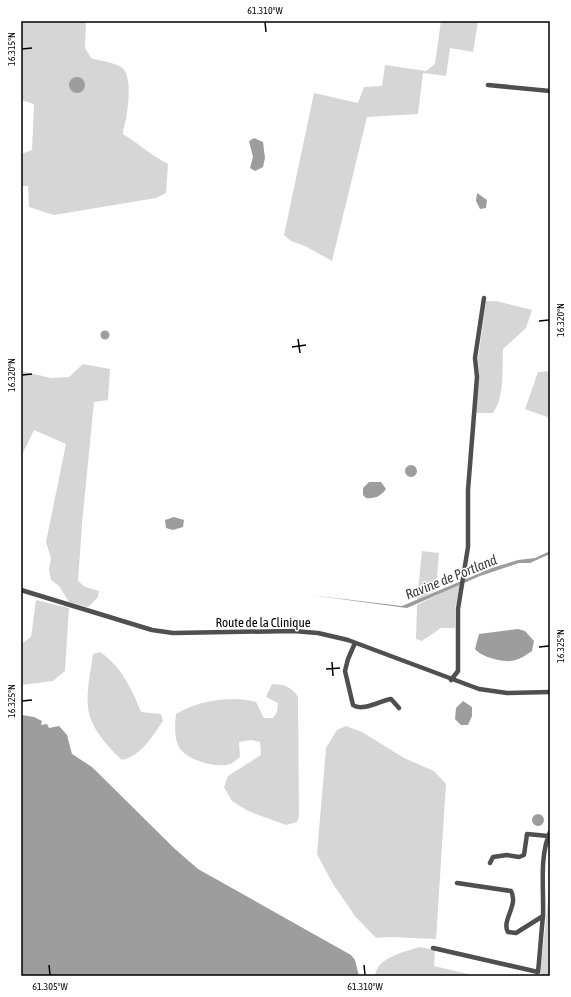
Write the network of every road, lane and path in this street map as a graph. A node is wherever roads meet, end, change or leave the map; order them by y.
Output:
1 (488, 85) dead end
2 (550, 91) edge
3 (484, 298) dead end
4 (21, 590) edge
5 (355, 643) junction
6 (451, 680) junction
7 (550, 692) edge
8 (399, 708) dead end
9 (549, 834) edge
10 (490, 862) dead end
11 (458, 883) dead end
12 (542, 916) junction
13 (433, 948) dead end

1 - 2 street
3 - 6 street
4 - 5 street, Route de la Clinique
5 - 6 street, Route de la Clinique
5 - 8 street
6 - 7 street, Route de la Clinique
9 - 10 street
9 - 12 street
11 - 12 street
12 - 13 street

